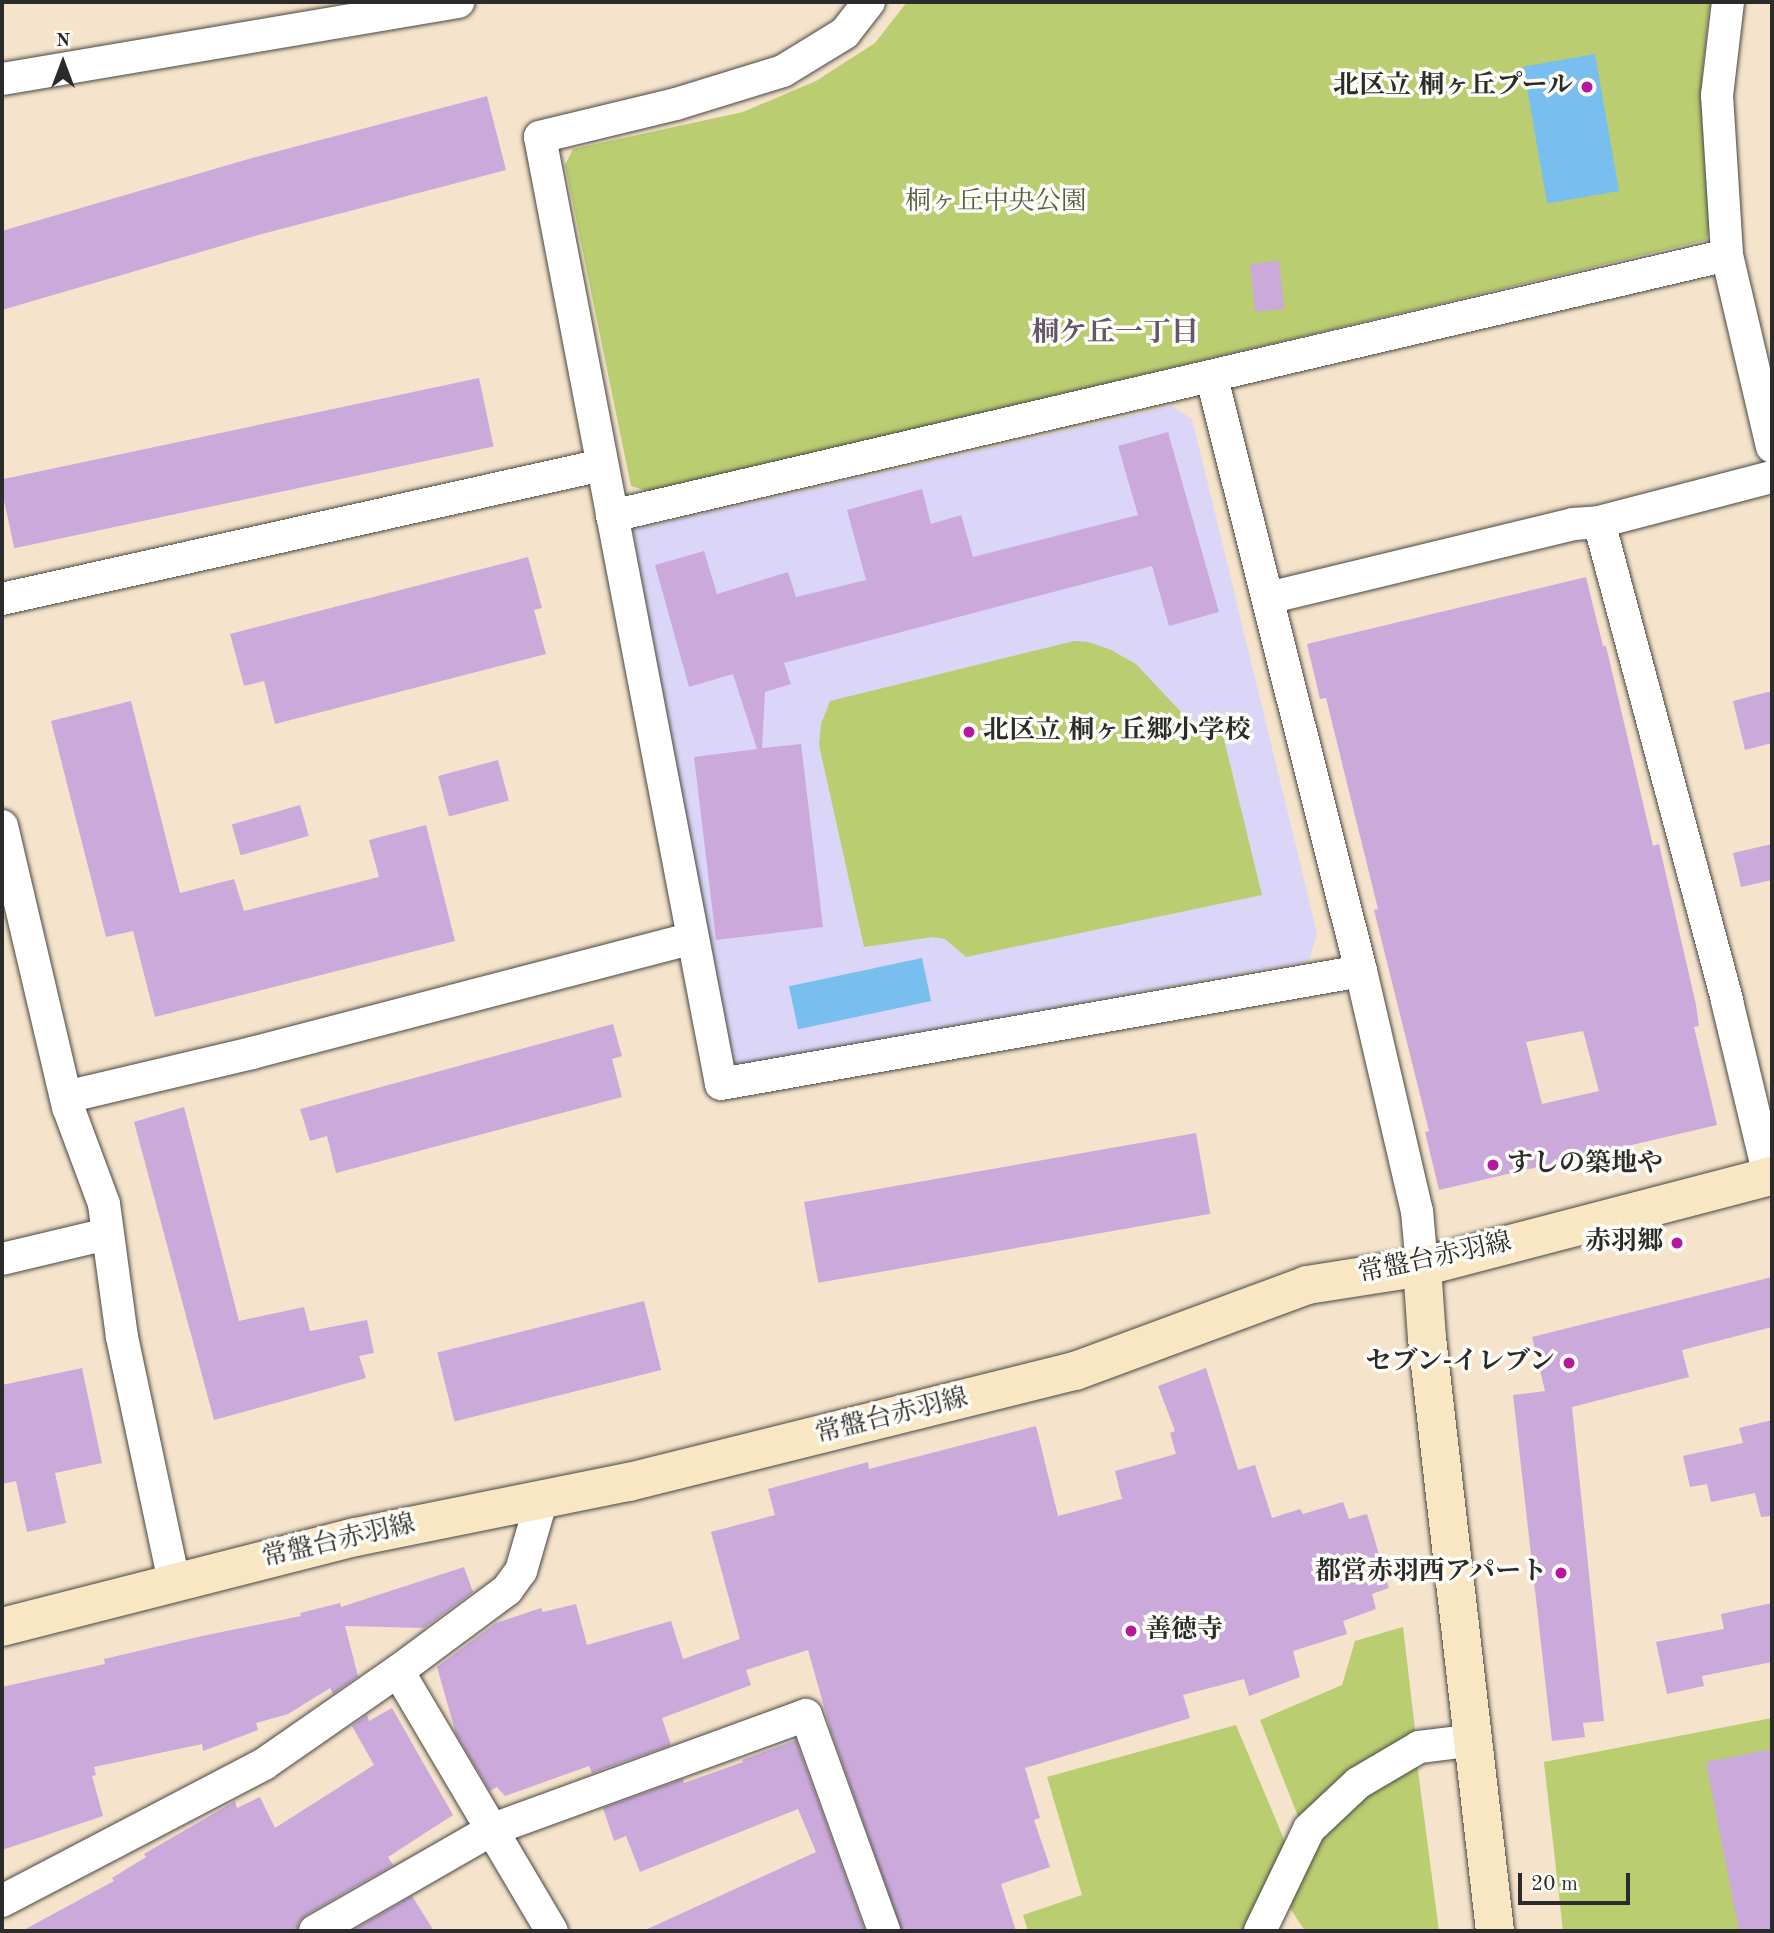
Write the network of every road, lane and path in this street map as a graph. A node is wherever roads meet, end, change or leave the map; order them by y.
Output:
1 (454, 2) edge
2 (459, 2) edge
3 (869, 2) edge
4 (1728, 2) edge
5 (2, 79) edge
6 (1727, 255) junction
7 (1212, 378) junction
8 (1772, 447) edge
9 (602, 465) junction
10 (1772, 477) edge
11 (612, 516) junction
12 (1599, 522) junction
13 (1268, 598) junction
14 (2, 599) edge
15 (2, 826) edge
16 (692, 938) junction
17 (1360, 971) junction
18 (66, 1097) junction
19 (1771, 1176) edge
20 (107, 1234) junction
21 (2, 1259) edge
22 (1422, 1267) junction
23 (541, 1502) junction
24 (174, 1581) junction
25 (2, 1627) edge
26 (398, 1671) junction
27 (1475, 1740) junction
28 (493, 1829) junction
29 (2, 1901) edge
30 (315, 1931) edge
31 (552, 1931) edge
32 (884, 1931) edge
33 (1260, 1931) edge
34 (1495, 1931) edge

1 - 2 street
1 - 5 street
3 - 9 street
4 - 6 street
6 - 7 street
6 - 8 street
7 - 11 street
7 - 13 street
9 - 11 street
9 - 14 street
10 - 12 street
11 - 16 street
12 - 13 street
12 - 19 street
13 - 17 street
15 - 18 street
16 - 17 street
16 - 18 street
17 - 22 street
18 - 20 street
19 - 22 main road, 常盤台赤羽線
20 - 21 street
20 - 24 street
22 - 23 main road, 常盤台赤羽線
22 - 27 main road
23 - 24 main road, 常盤台赤羽線
23 - 26 street
24 - 25 main road, 常盤台赤羽線
26 - 28 street
26 - 29 street
27 - 33 street
27 - 34 main road
28 - 30 street
28 - 31 street
28 - 32 street

